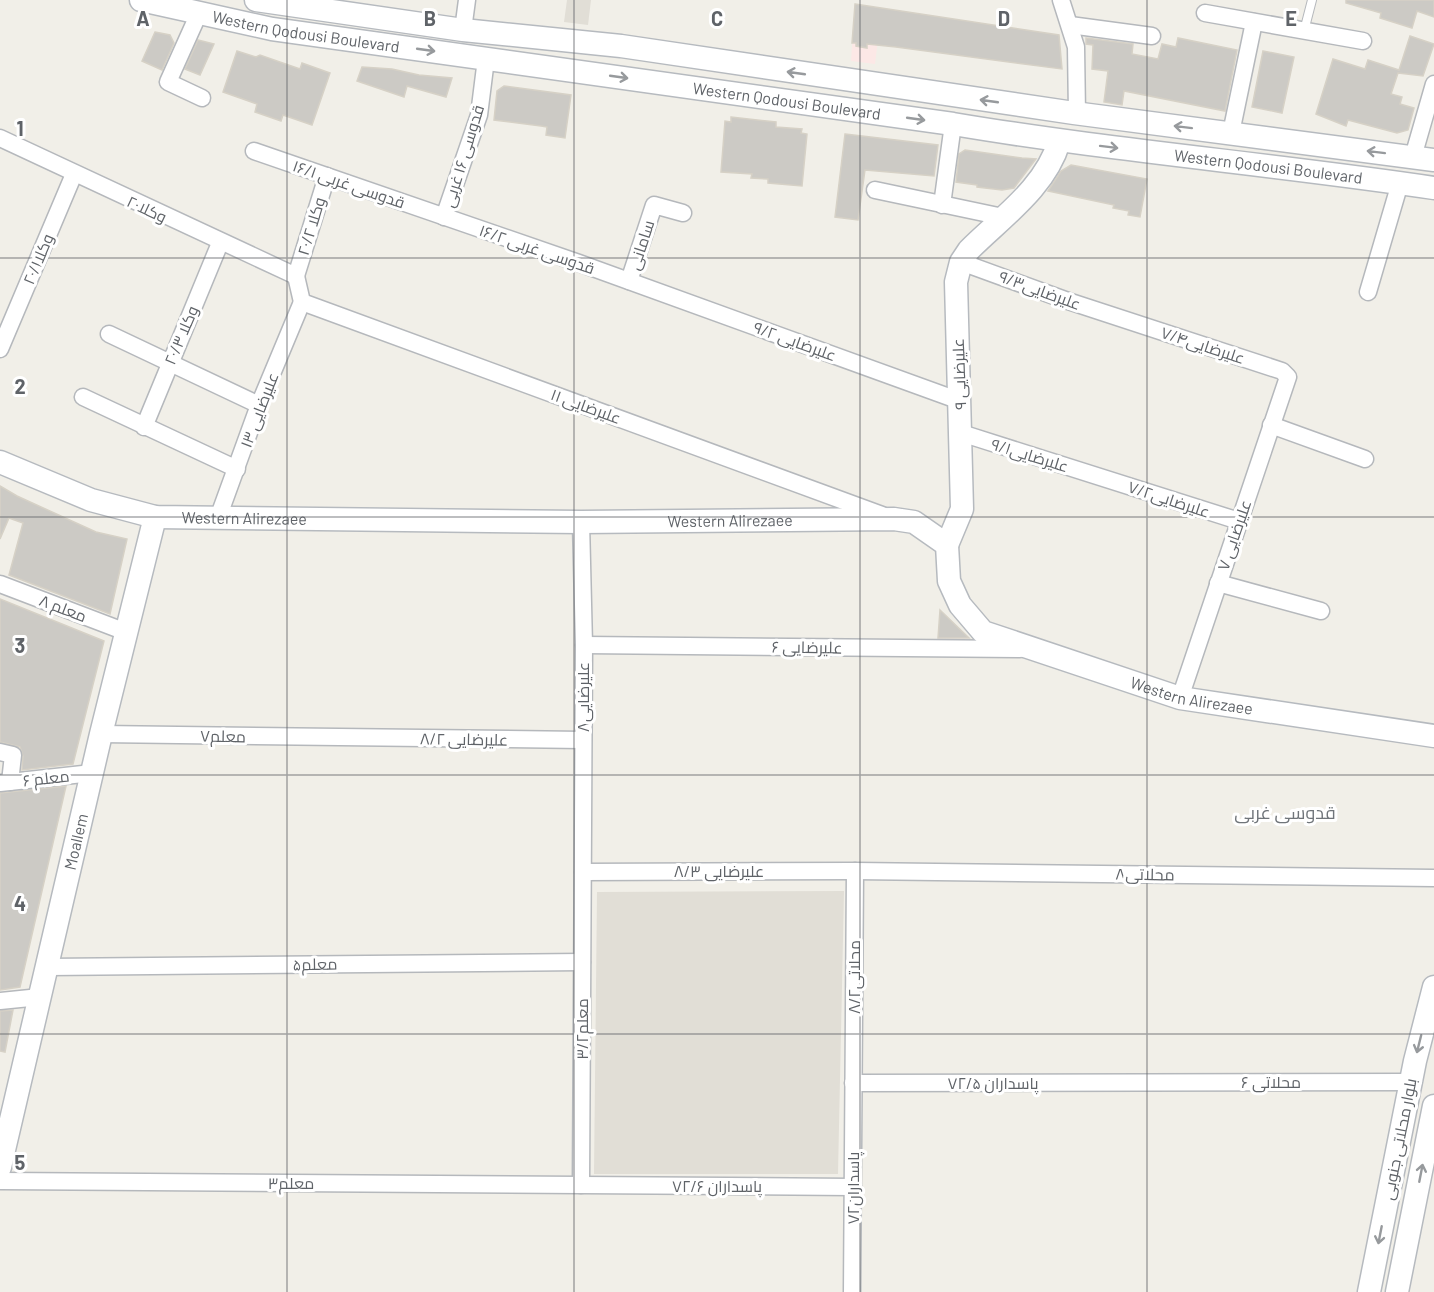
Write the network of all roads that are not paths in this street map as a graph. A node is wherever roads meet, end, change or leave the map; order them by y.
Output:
1 (141, 0) edge
2 (256, 0) edge
3 (466, 0) edge
4 (1061, 0) edge
5 (1312, 0) edge
6 (1205, 13) dead end
7 (199, 14) junction
8 (1254, 22) junction
9 (1070, 25) junction
10 (463, 30) junction
11 (1304, 31) junction
12 (1152, 36) dead end
13 (1363, 41) dead end
14 (486, 58) junction
15 (1434, 84) edge
16 (202, 98) dead end
17 (1077, 114) junction
18 (954, 124) junction
19 (1231, 133) junction
20 (0, 138) edge
21 (1059, 142) junction
22 (254, 151) dead end
23 (1423, 158) edge
24 (74, 174) junction
25 (327, 176) junction
26 (1400, 183) junction
27 (1434, 188) edge
28 (875, 190) dead end
29 (942, 205) junction
30 (683, 213) dead end
31 (444, 217) junction
32 (1003, 217) junction
33 (220, 243) junction
34 (961, 262) junction
35 (296, 276) junction
36 (629, 281) junction
37 (1368, 292) dead end
38 (302, 302) junction
39 (1119, 318) joint
40 (109, 334) dead end
41 (1, 346) edge
42 (169, 363) junction
43 (1286, 373) joint
44 (83, 397) dead end
45 (960, 401) junction
46 (259, 405) junction
47 (1271, 425) junction
48 (144, 427) junction
49 (961, 433) junction
50 (1365, 459) dead end
51 (0, 462) edge
52 (237, 469) junction
53 (1098, 476) joint
54 (155, 517) junction
55 (218, 518) junction
56 (894, 519) junction
57 (1239, 521) junction
58 (581, 522) junction
59 (946, 545) junction
60 (1218, 583) junction
61 (0, 584) edge
62 (1321, 611) dead end
63 (126, 632) junction
64 (584, 645) junction
65 (1030, 649) junction
66 (1180, 698) junction
67 (1388, 729) junction
68 (101, 734) junction
69 (1434, 736) edge
70 (345, 738) joint
71 (583, 740) junction
72 (1434, 743) edge
73 (0, 752) edge
74 (92, 773) junction
75 (5, 782) edge
76 (855, 871) junction
77 (582, 872) junction
78 (1434, 878) edge
79 (582, 962) junction
80 (48, 967) junction
81 (1434, 987) edge
82 (40, 998) junction
83 (0, 1001) edge
84 (1132, 1082) joint
85 (1411, 1082) junction
86 (853, 1083) junction
87 (1434, 1106) edge
88 (1, 1155) edge
89 (0, 1181) edge
90 (581, 1185) junction
91 (853, 1187) junction
92 (852, 1292) edge
93 (867, 1292) edge
94 (1369, 1292) edge
95 (1397, 1292) edge

1 - 7 street, Western Qodousi Boulevard
2 - 10 street, Western Qodousi Boulevard
3 - 10 street
4 - 9 street
5 - 11 lane
6 - 8 street
7 -> 14 street, Western Qodousi Boulevard
7 - 16 street
8 - 11 street
8 - 19 street
9 - 12 street
9 - 17 street
17 -> 10 street, Western Qodousi Boulevard
11 - 13 street
14 -> 18 street, Western Qodousi Boulevard
14 - 31 street, قدوسی ۱۶ غربی
15 - 23 street
19 -> 17 street, Western Qodousi Boulevard
18 - 21 street, Western Qodousi Boulevard
18 - 29 street
23 -> 19 street, Western Qodousi Boulevard
20 - 24 street, وکلا۲۰
21 -> 26 street, Western Qodousi Boulevard
21 - 32 street
22 - 25 street, ۱۶/۱ قدوسی غربی
24 - 33 street, وکلا۲۰
24 - 41 street, وکلا۲۰/۱
25 - 31 street, ۱۶/۱ قدوسی غربی
25 - 35 street, وکلا ۲۰/۲
26 - 27 street, Western Qodousi Boulevard
26 - 37 street
28 - 29 street
29 - 32 street
30 - 36 street, سامانی
31 - 36 street, ۱۶/۲ قدوسی غربی
32 - 34 street
33 - 35 street, وکلا۲۰
33 - 42 street, وکلا ۲۰/۳
34 - 39 street, علیرضایی۹/۳
34 - 45 street, ۹ علیرضایی
35 - 38 street
36 - 45 street, ۹/۲ علیرضایی
38 - 46 street, ۱۳ علیرضایی
38 - 56 street, ۱۱ علیرضایی
39 - 43 street, علیرضایی۷/۴
40 - 42 street
42 - 46 street
42 - 48 street, وکلا ۲۰/۳
43 - 47 street, ۷ علیرضایی
44 - 48 street
45 - 49 street, ۹ علیرضایی
46 - 52 street, ۱۳ علیرضایی
47 - 50 street
47 - 57 street, ۷ علیرضایی
48 - 52 street
49 - 53 street, علیرضایی۹/۱
49 - 59 street, ۹ علیرضایی
51 - 54 street, Western Alirezaee
52 - 55 street, ۱۳ علیرضایی
53 - 57 street, علیرضایی۷/۲
54 - 55 street, Western Alirezaee
54 - 63 street, Moallem
55 - 58 street, Western Alirezaee
56 - 58 street, Western Alirezaee
56 - 59 street, Western Alirezaee
57 - 60 street, ۷ علیرضایی
58 - 64 street, علیرضایی۸
59 - 65 street, Western Alirezaee
60 - 62 street
60 - 66 street, ۷ علیرضایی
61 - 63 street, ۸ معلم
63 - 68 street, Moallem
64 - 65 street, ۶ علیرضایی
64 - 71 street, علیرضایی۸
65 - 66 street, Western Alirezaee
66 - 67 street, Western Alirezaee
67 - 69 street, Western Alirezaee
67 - 72 street, Western Alirezaee
68 - 70 street, معلم۷
68 - 74 street, Moallem
70 - 71 street, علیرضایی ۸/۲
71 - 77 street, علیرضایی۸
73 - 75 street
74 - 75 street, ۶ معلم
74 - 80 street, Moallem
76 - 77 street, ۸/۳ علیرضایی
76 - 78 street, محلاتی۸
76 - 86 street, محلاتی۸/۲
77 - 79 street, معلم۳/۲
79 - 80 street, معلم۵
79 - 90 street, معلم۳/۲
80 - 82 street, Moallem
81 -> 85 street, بلوار محلاتی جنوبی
82 - 83 street
82 - 88 street, Moallem
84 - 85 street, ۶ محلاتی
84 - 86 street, ۷۲/۵ پاسداران
85 -> 94 street, بلوار محلاتی جنوبی
86 - 91 street, پاسداران۷۲
95 -> 87 street, بلوار محلاتی جنوبی
89 - 90 street, معلم۳
90 - 91 street, ۷۲/۶ پاسداران
91 - 92 street, پاسداران۷۲
92 - 93 street

